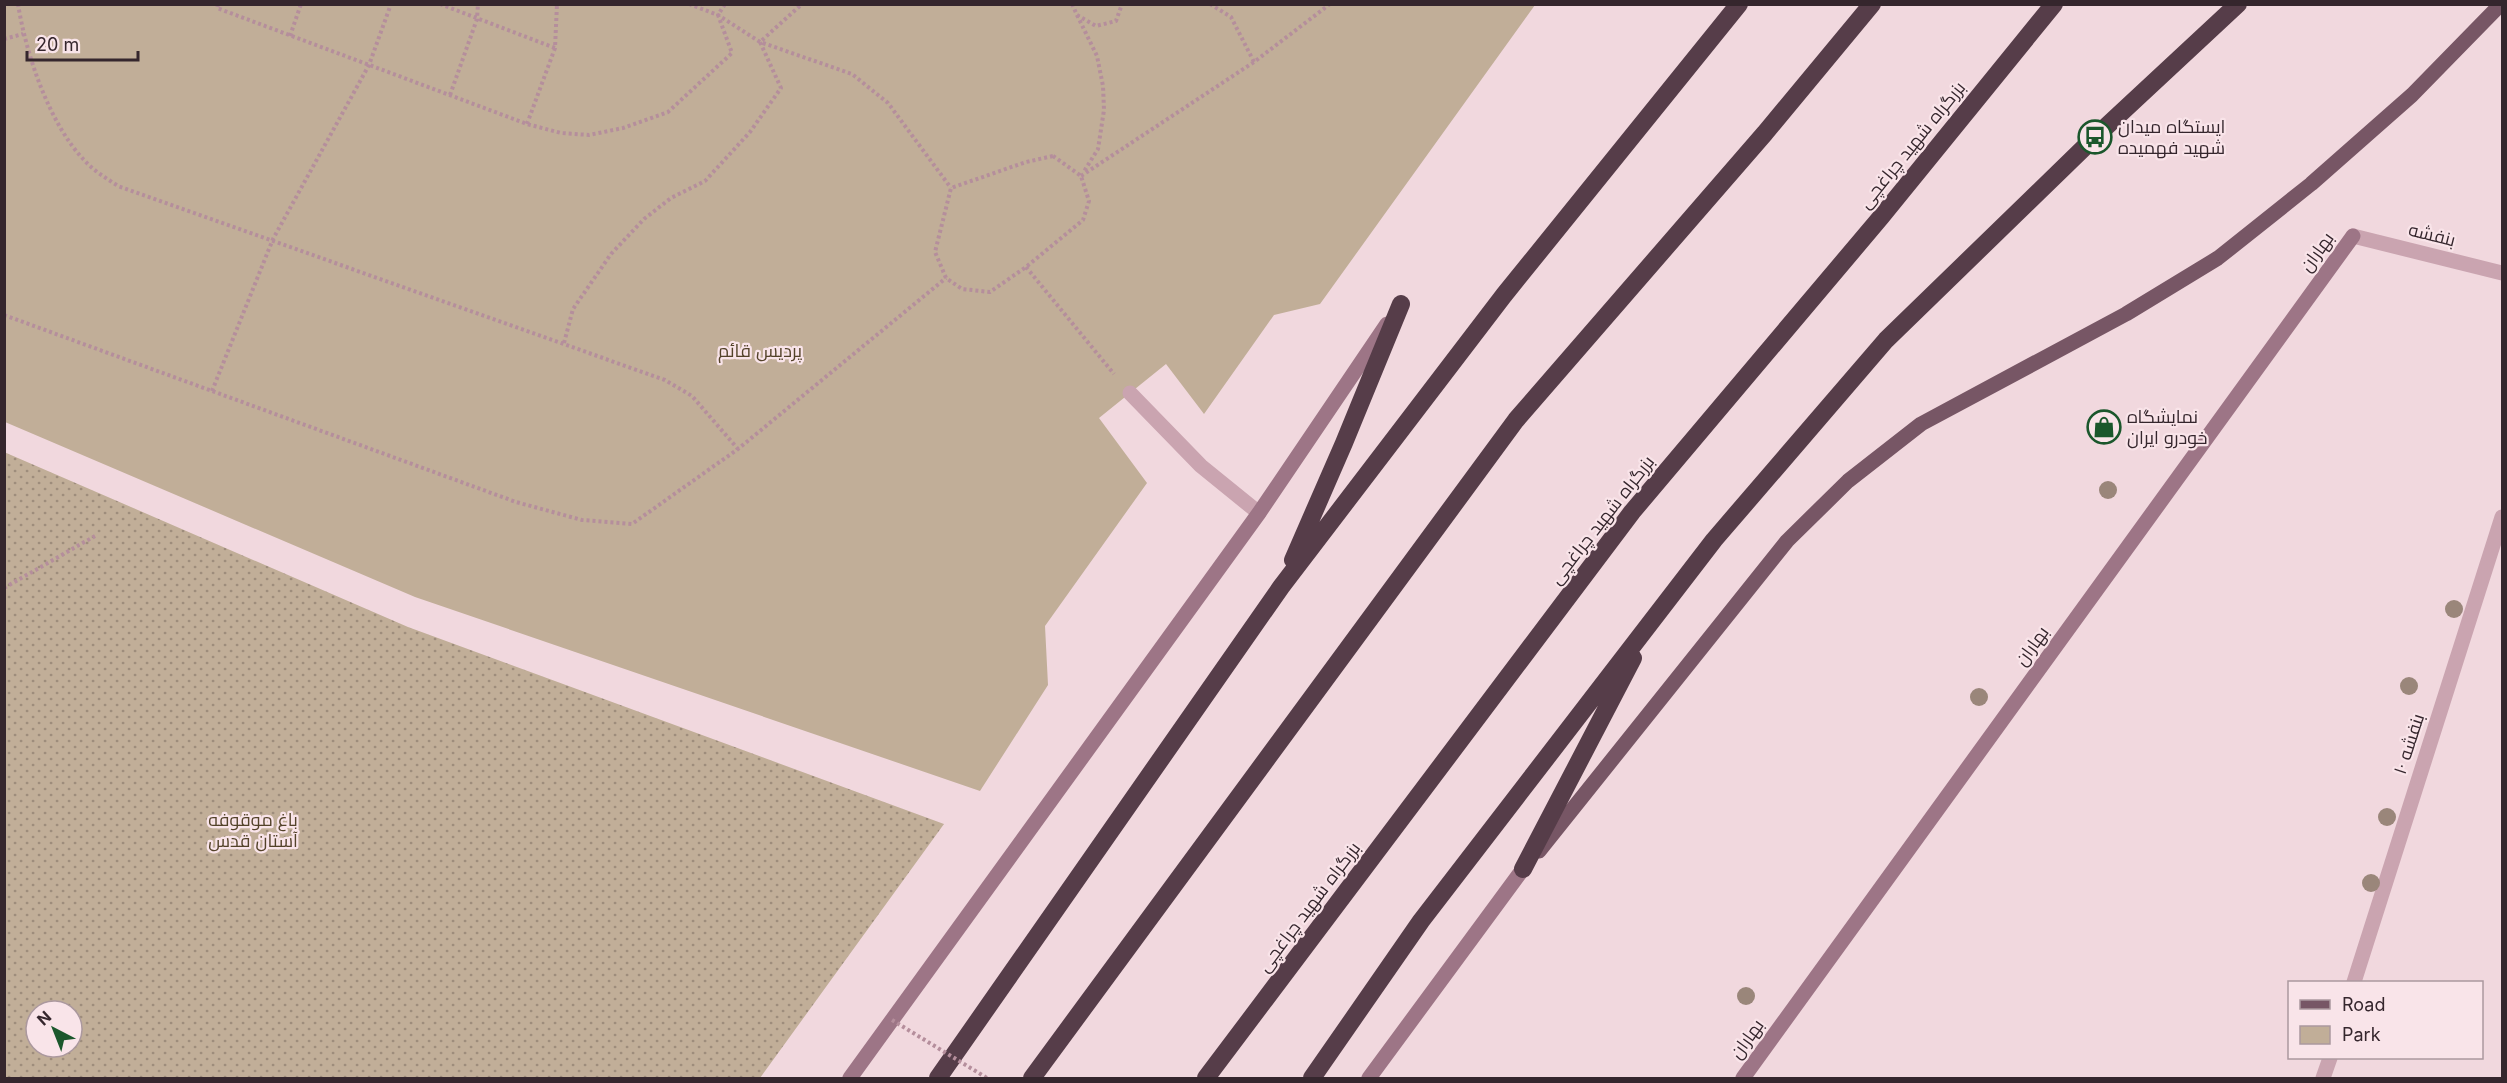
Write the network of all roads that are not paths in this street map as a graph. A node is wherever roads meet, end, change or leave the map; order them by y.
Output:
1 (1739, 4) edge
2 (1872, 4) edge
3 (2054, 4) edge
4 (2238, 4) edge
5 (2501, 4) edge
6 (2353, 236) joint
7 (2502, 273) edge
8 (1401, 304) joint
9 (1130, 393) road end
10 (1259, 513) junction
11 (2502, 517) edge
12 (1281, 587) junction
13 (1654, 617) junction
14 (1524, 869) junction
15 (2354, 981) edge
16 (2330, 1059) edge
17 (850, 1078) edge
18 (938, 1078) edge
19 (1032, 1078) edge
20 (1206, 1078) edge
21 (1311, 1078) edge
22 (1369, 1078) edge
23 (1743, 1078) edge
24 (2323, 1078) edge

1 - 12 highway
2 - 19 highway
3 - 20 highway, بزرگراه شهید چراغچی
4 - 13 highway
5 - 14 main road
6 - 7 street, بنفشه
6 - 23 street, بهاران
8 - 10 street
8 - 12 highway
9 - 10 street
10 - 17 street
11 - 15 street, بنفشه ۱۰
12 - 18 highway
13 - 14 highway
13 - 21 highway
14 - 22 street
16 - 24 street

